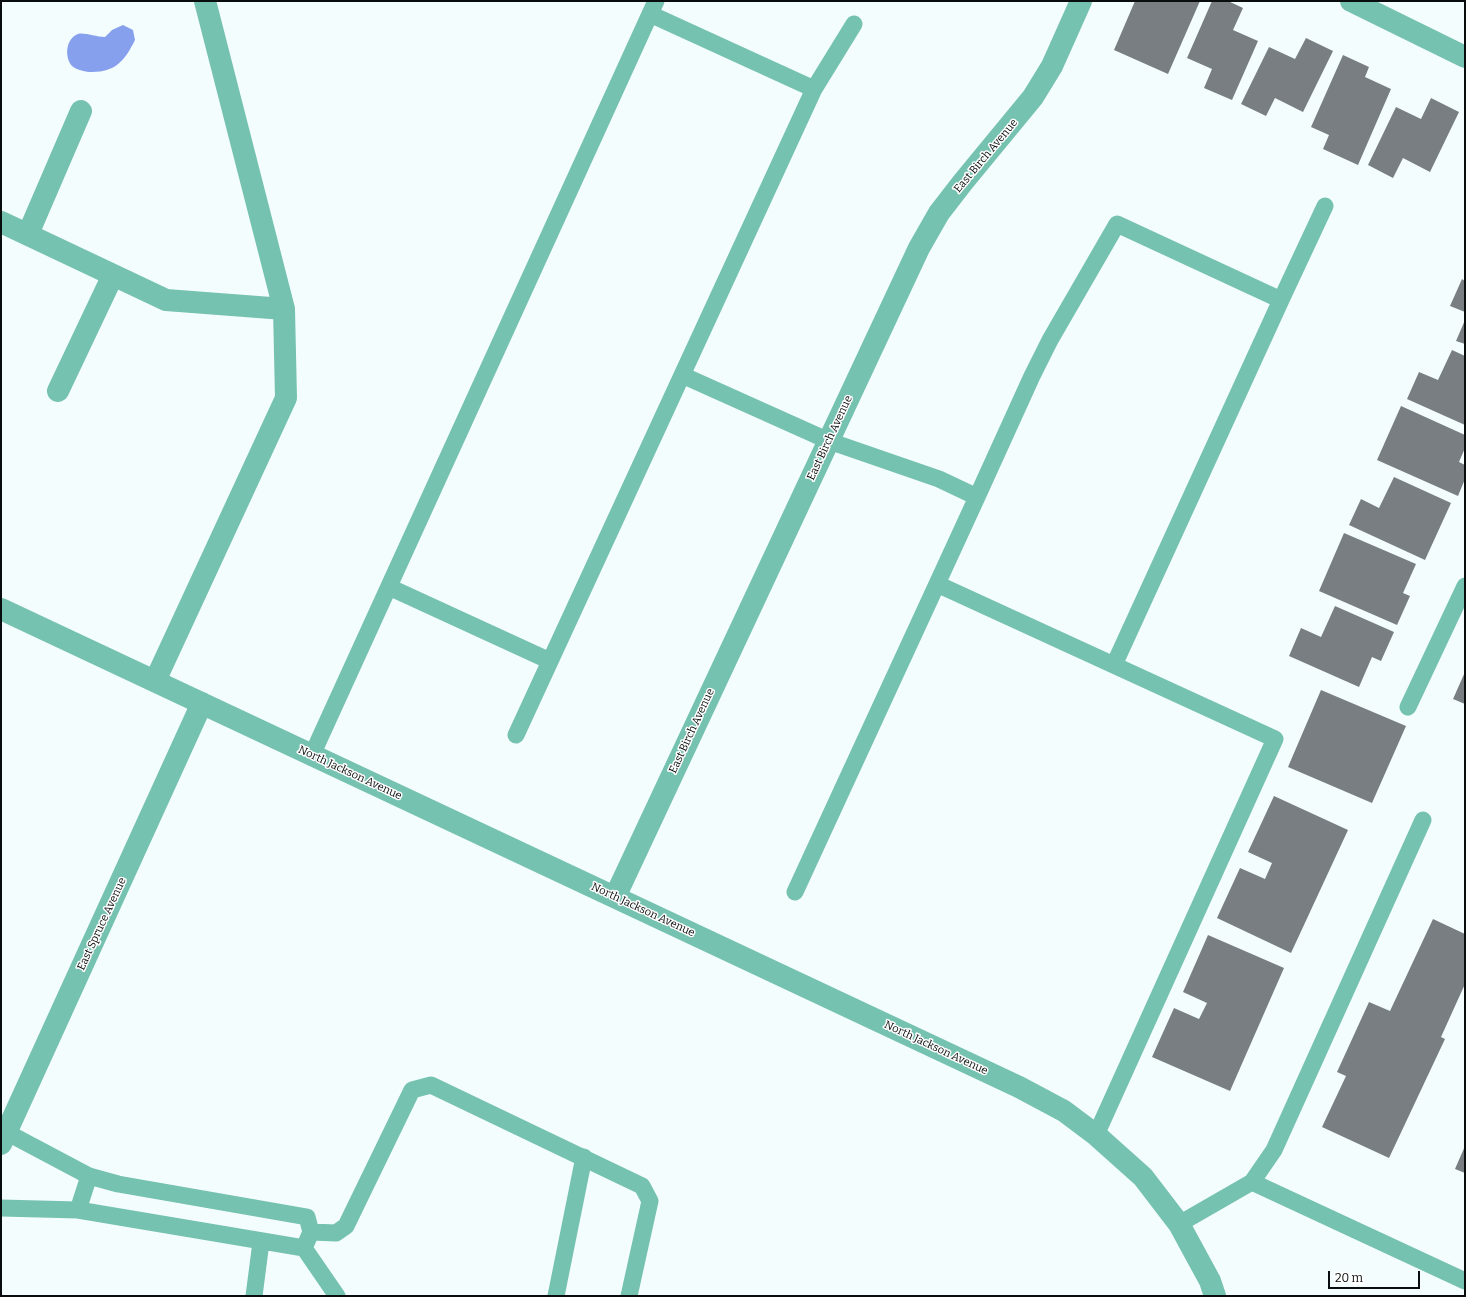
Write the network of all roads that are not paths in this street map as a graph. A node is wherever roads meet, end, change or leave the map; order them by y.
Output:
1 (205, 1) edge
2 (1081, 1) edge
3 (1351, 1) edge
4 (653, 8) edge
5 (854, 24) dead end
6 (1465, 57) edge
7 (814, 89) junction
8 (81, 111) dead end
9 (1325, 206) dead end
10 (1, 222) edge
11 (28, 234) junction
12 (113, 275) junction
13 (1281, 300) junction
14 (284, 309) junction
15 (682, 375) junction
16 (58, 391) dead end
17 (829, 441) junction
18 (977, 497) junction
19 (937, 584) junction
20 (1465, 586) edge
21 (389, 587) junction
22 (1, 609) edge
23 (550, 661) junction
24 (1114, 665) junction
25 (155, 681) junction
26 (202, 704) junction
27 (1408, 707) dead end
28 (516, 735) dead end
29 (312, 755) junction
30 (1423, 820) dead end
31 (795, 892) dead end
32 (615, 897) junction
33 (1096, 1135) junction
34 (4, 1138) edge
35 (584, 1158) junction
36 (90, 1176) junction
37 (1252, 1182) junction
38 (1, 1208) edge
39 (78, 1210) junction
40 (1179, 1224) junction
41 (311, 1232) junction
42 (261, 1242) junction
43 (304, 1248) junction
44 (1465, 1281) edge
45 (254, 1296) edge
46 (336, 1296) edge
47 (556, 1296) edge
48 (629, 1296) edge
49 (1215, 1296) edge

1 - 14 street
2 - 17 street, East Birch Avenue
3 - 6 street
4 - 7 lane
4 - 21 lane
5 - 7 lane
7 - 15 lane
8 - 11 street
9 - 13 lane
10 - 11 street
11 - 12 street
12 - 14 street
12 - 16 street
13 - 18 lane
13 - 24 lane
14 - 25 street
15 - 17 lane
15 - 23 lane
17 - 18 lane
17 - 32 street, East Birch Avenue
18 - 19 lane
19 - 24 lane
19 - 31 lane
20 - 27 lane
21 - 23 lane
21 - 29 lane
22 - 25 street, North Jackson Avenue
23 - 28 lane
24 - 33 lane
25 - 26 street, North Jackson Avenue
26 - 29 street, North Jackson Avenue
26 - 34 street, East Spruce Avenue
29 - 32 street, North Jackson Avenue
30 - 37 lane
32 - 33 street, North Jackson Avenue
33 - 40 street, North Jackson Avenue
34 - 36 lane
35 - 41 lane
35 - 47 lane
35 - 48 lane
36 - 39 lane
36 - 41 lane
37 - 40 lane
37 - 44 lane
38 - 39 lane
39 - 42 lane
40 - 49 street, North Jackson Avenue
41 - 43 lane
42 - 43 lane
42 - 45 lane
43 - 46 lane

